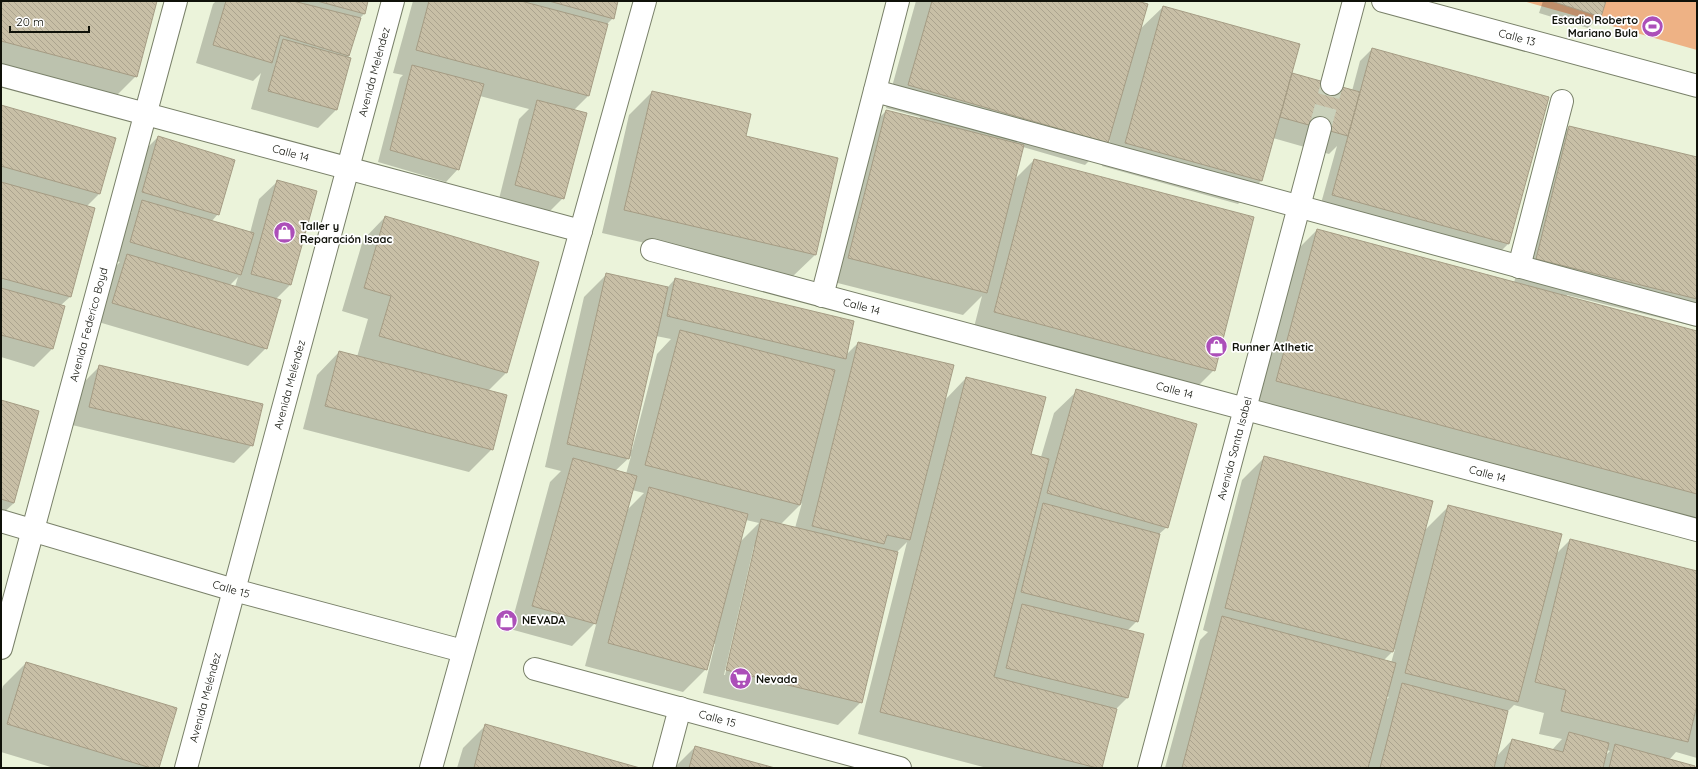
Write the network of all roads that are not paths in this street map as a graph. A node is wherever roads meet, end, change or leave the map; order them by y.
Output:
1 (176, 1) edge
2 (393, 1) edge
3 (645, 1) edge
4 (898, 1) edge
5 (1354, 1) edge
6 (1383, 1) edge
7 (1, 75) edge
8 (1332, 84) tunnel mouth
9 (1697, 86) edge
10 (875, 91) junction
11 (1562, 101) dead end
12 (146, 114) junction
13 (1320, 128) tunnel mouth
14 (348, 168) junction
15 (1300, 208) junction
16 (581, 231) junction
17 (652, 250) dead end
18 (1519, 267) junction
19 (822, 296) junction
20 (1697, 315) edge
21 (1245, 409) junction
22 (1, 521) edge
23 (33, 530) junction
24 (1697, 530) edge
25 (234, 590) junction
26 (1, 648) edge
27 (463, 651) junction
28 (535, 669) dead end
29 (680, 708) junction
30 (186, 768) edge
31 (431, 768) edge
32 (664, 768) edge
33 (900, 768) edge
34 (1149, 768) edge

1 - 12 street, Avenida Federico Boyd
2 - 14 street, Avenida Meléndez
3 - 16 street
4 - 10 street
5 - 8 street
6 - 9 street, Calle 13
7 - 12 street, Calle 14
10 - 15 street
10 - 19 street
11 - 18 street
12 - 14 street, Calle 14
12 - 23 street, Avenida Federico Boyd
13 - 15 street, Avenida Santa Isabel
14 - 16 street, Calle 14
14 - 25 street, Avenida Meléndez
15 - 18 street
15 - 21 street, Avenida Santa Isabel
16 - 27 street
17 - 19 street, Calle 14
18 - 20 street
19 - 21 street, Calle 14
21 - 24 street, Calle 14
21 - 34 street, Avenida Santa Isabel
22 - 23 street, Calle 15
23 - 25 street, Calle 15
23 - 26 street, Avenida Federico Boyd
25 - 27 street, Calle 15
25 - 30 street, Avenida Meléndez
27 - 31 street
28 - 29 street, Calle 15
29 - 32 street
29 - 33 street, Calle 15

